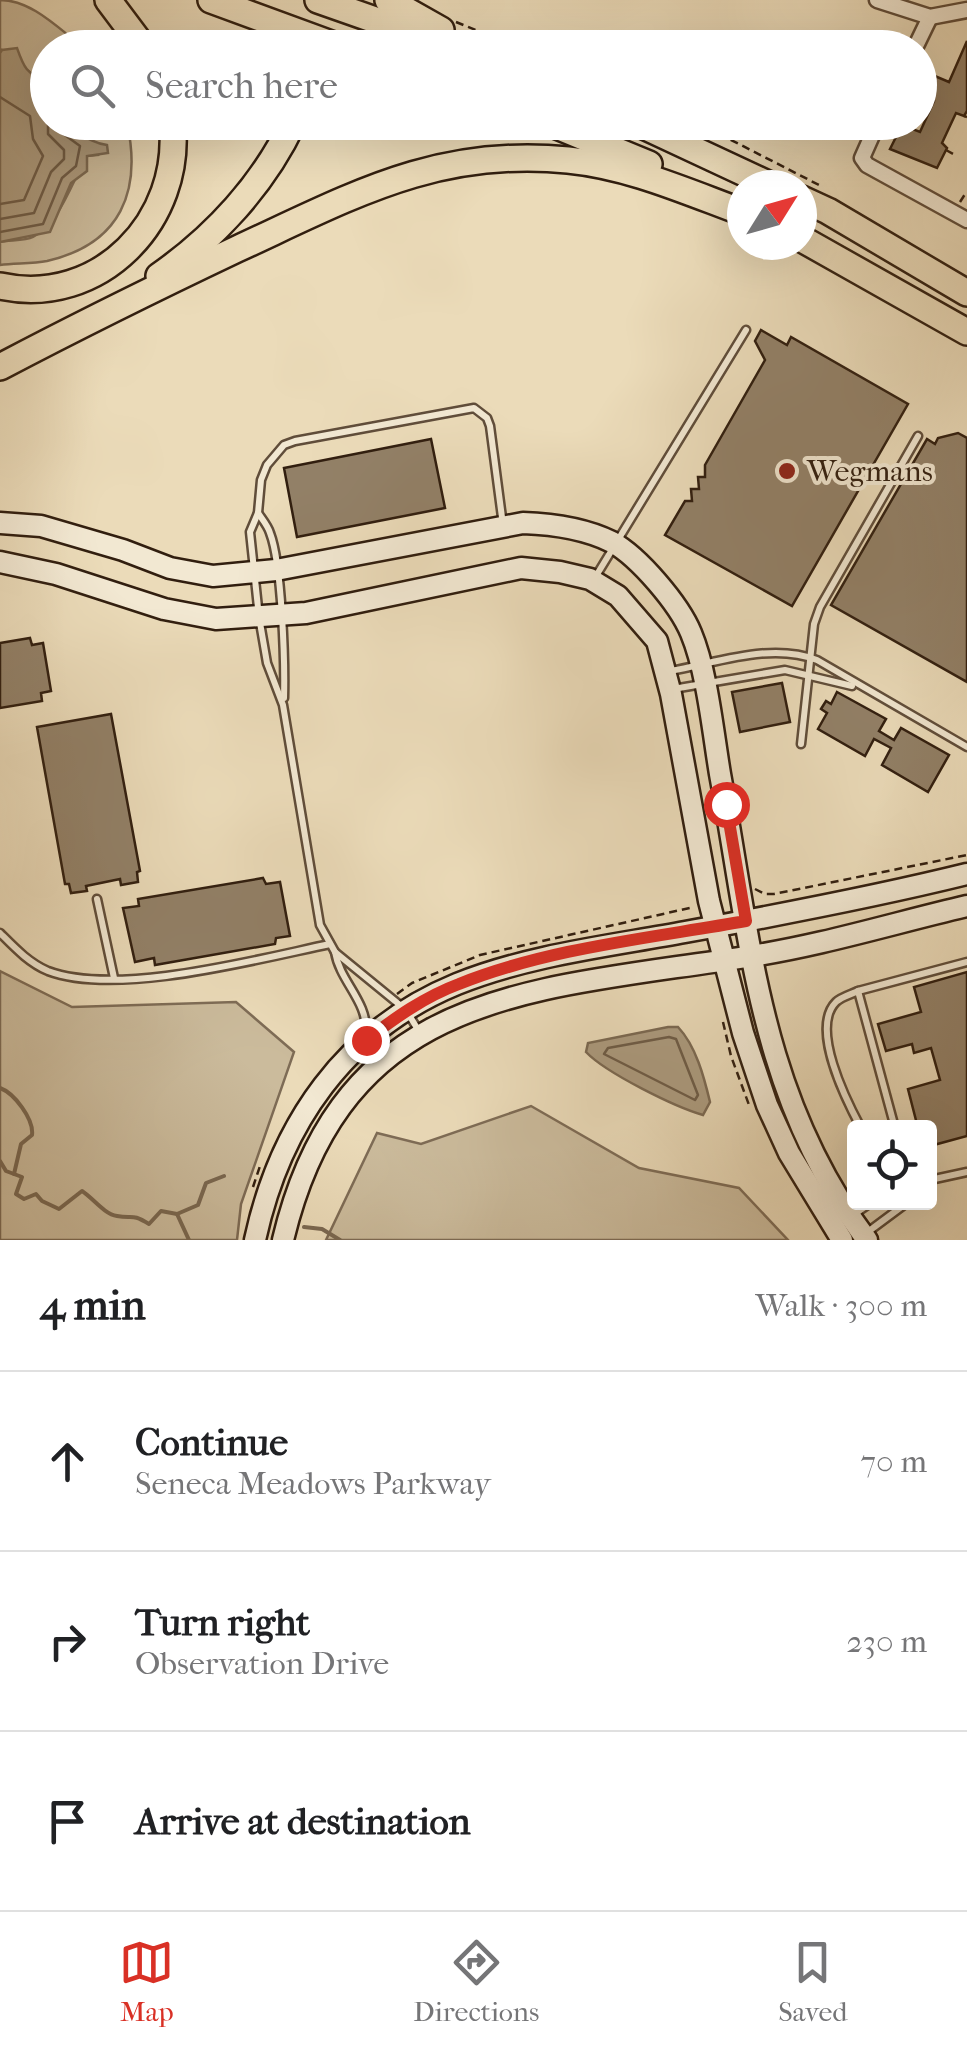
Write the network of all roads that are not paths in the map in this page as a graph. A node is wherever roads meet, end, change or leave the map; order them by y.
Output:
1 (108, 0) edge
2 (211, 0) edge
3 (315, 0) edge
4 (388, 0) edge
5 (877, 0) edge
6 (967, 10) edge
7 (930, 18) junction
8 (130, 30) edge
9 (289, 30) edge
10 (325, 30) edge
11 (402, 30) edge
12 (440, 30) edge
13 (924, 30) edge
14 (172, 140) edge
15 (285, 140) edge
16 (590, 140) edge
17 (674, 140) edge
18 (869, 140) edge
19 (738, 170) edge
20 (727, 202) edge
21 (727, 205) edge
22 (817, 206) edge
23 (967, 220) edge
24 (817, 247) edge
25 (0, 286) edge
26 (967, 293) edge
27 (109, 310) junction
28 (746, 330) dead end
29 (967, 332) edge
30 (0, 367) edge
31 (918, 436) dead end
32 (910, 448) junction
33 (919, 453) dead end
34 (890, 484) junction
35 (898, 489) dead end
36 (258, 513) junction
37 (0, 523) edge
38 (503, 526) junction
39 (615, 545) junction
40 (0, 562) edge
41 (276, 570) junction
42 (254, 574) junction
43 (593, 581) junction
44 (270, 617) junction
45 (811, 658) junction
46 (809, 674) junction
47 (702, 675) junction
48 (668, 680) junction
49 (863, 688) junction
50 (283, 704) junction
51 (801, 744) dead end
52 (967, 747) edge
53 (967, 874) edge
54 (97, 899) dead end
55 (967, 906) edge
56 (746, 921) junction
57 (716, 926) junction
58 (0, 933) edge
59 (330, 944) junction
60 (335, 952) junction
61 (752, 956) junction
62 (724, 960) junction
63 (967, 962) edge
64 (114, 978) junction
65 (858, 991) junction
66 (406, 1010) junction
67 (421, 1034) junction
68 (366, 1040) junction
69 (381, 1063) junction
70 (857, 1120) edge
71 (892, 1120) edge
72 (967, 1172) edge
73 (937, 1178) edge
74 (863, 1210) edge
75 (898, 1210) edge
76 (842, 1229) edge
77 (862, 1238) edge
78 (255, 1240) edge
79 (282, 1240) edge

1 - 8 highway
2 - 9 highway
3 - 10 highway
3 - 11 highway
4 - 12 highway
5 - 7 street
6 - 7 street
7 - 13 street
14 - 25 highway
15 - 27 highway
16 - 20 highway
17 - 19 highway
18 - 23 street
21 - 27 highway
22 - 26 highway
24 - 29 highway
27 - 30 highway
28 - 39 lane
31 - 32 lane
32 - 33 lane
32 - 34 lane
34 - 35 lane
34 - 45 lane
36 - 38 lane
36 - 41 lane
36 - 42 lane
37 - 42 street
38 - 39 street
38 - 41 street
39 - 43 lane
39 - 47 street
40 - 44 street
41 - 42 street
41 - 44 lane
42 - 44 lane
43 - 44 street
43 - 48 street
44 - 50 lane
44 - 50 lane
45 - 46 lane
45 - 47 lane
45 - 49 lane
46 - 47 lane
46 - 49 lane
46 - 51 lane
47 - 48 lane
47 - 48 lane
47 - 56 street
48 - 57 street
49 - 52 lane
50 - 59 lane
53 - 56 street
54 - 64 lane
55 - 61 street
56 - 57 street
56 - 61 street
57 - 62 street
57 - 66 street
58 - 64 lane
59 - 60 lane
59 - 64 lane
60 - 66 lane
60 - 68 lane
61 - 62 street
61 - 76 street
62 - 67 street
62 - 76 street
63 - 65 lane
65 - 70 lane
65 - 71 lane
66 - 67 lane
66 - 68 street
67 - 69 street
68 - 69 lane
68 - 78 street
69 - 79 street
72 - 73 lane
74 - 76 lane
75 - 77 lane
76 - 77 street

